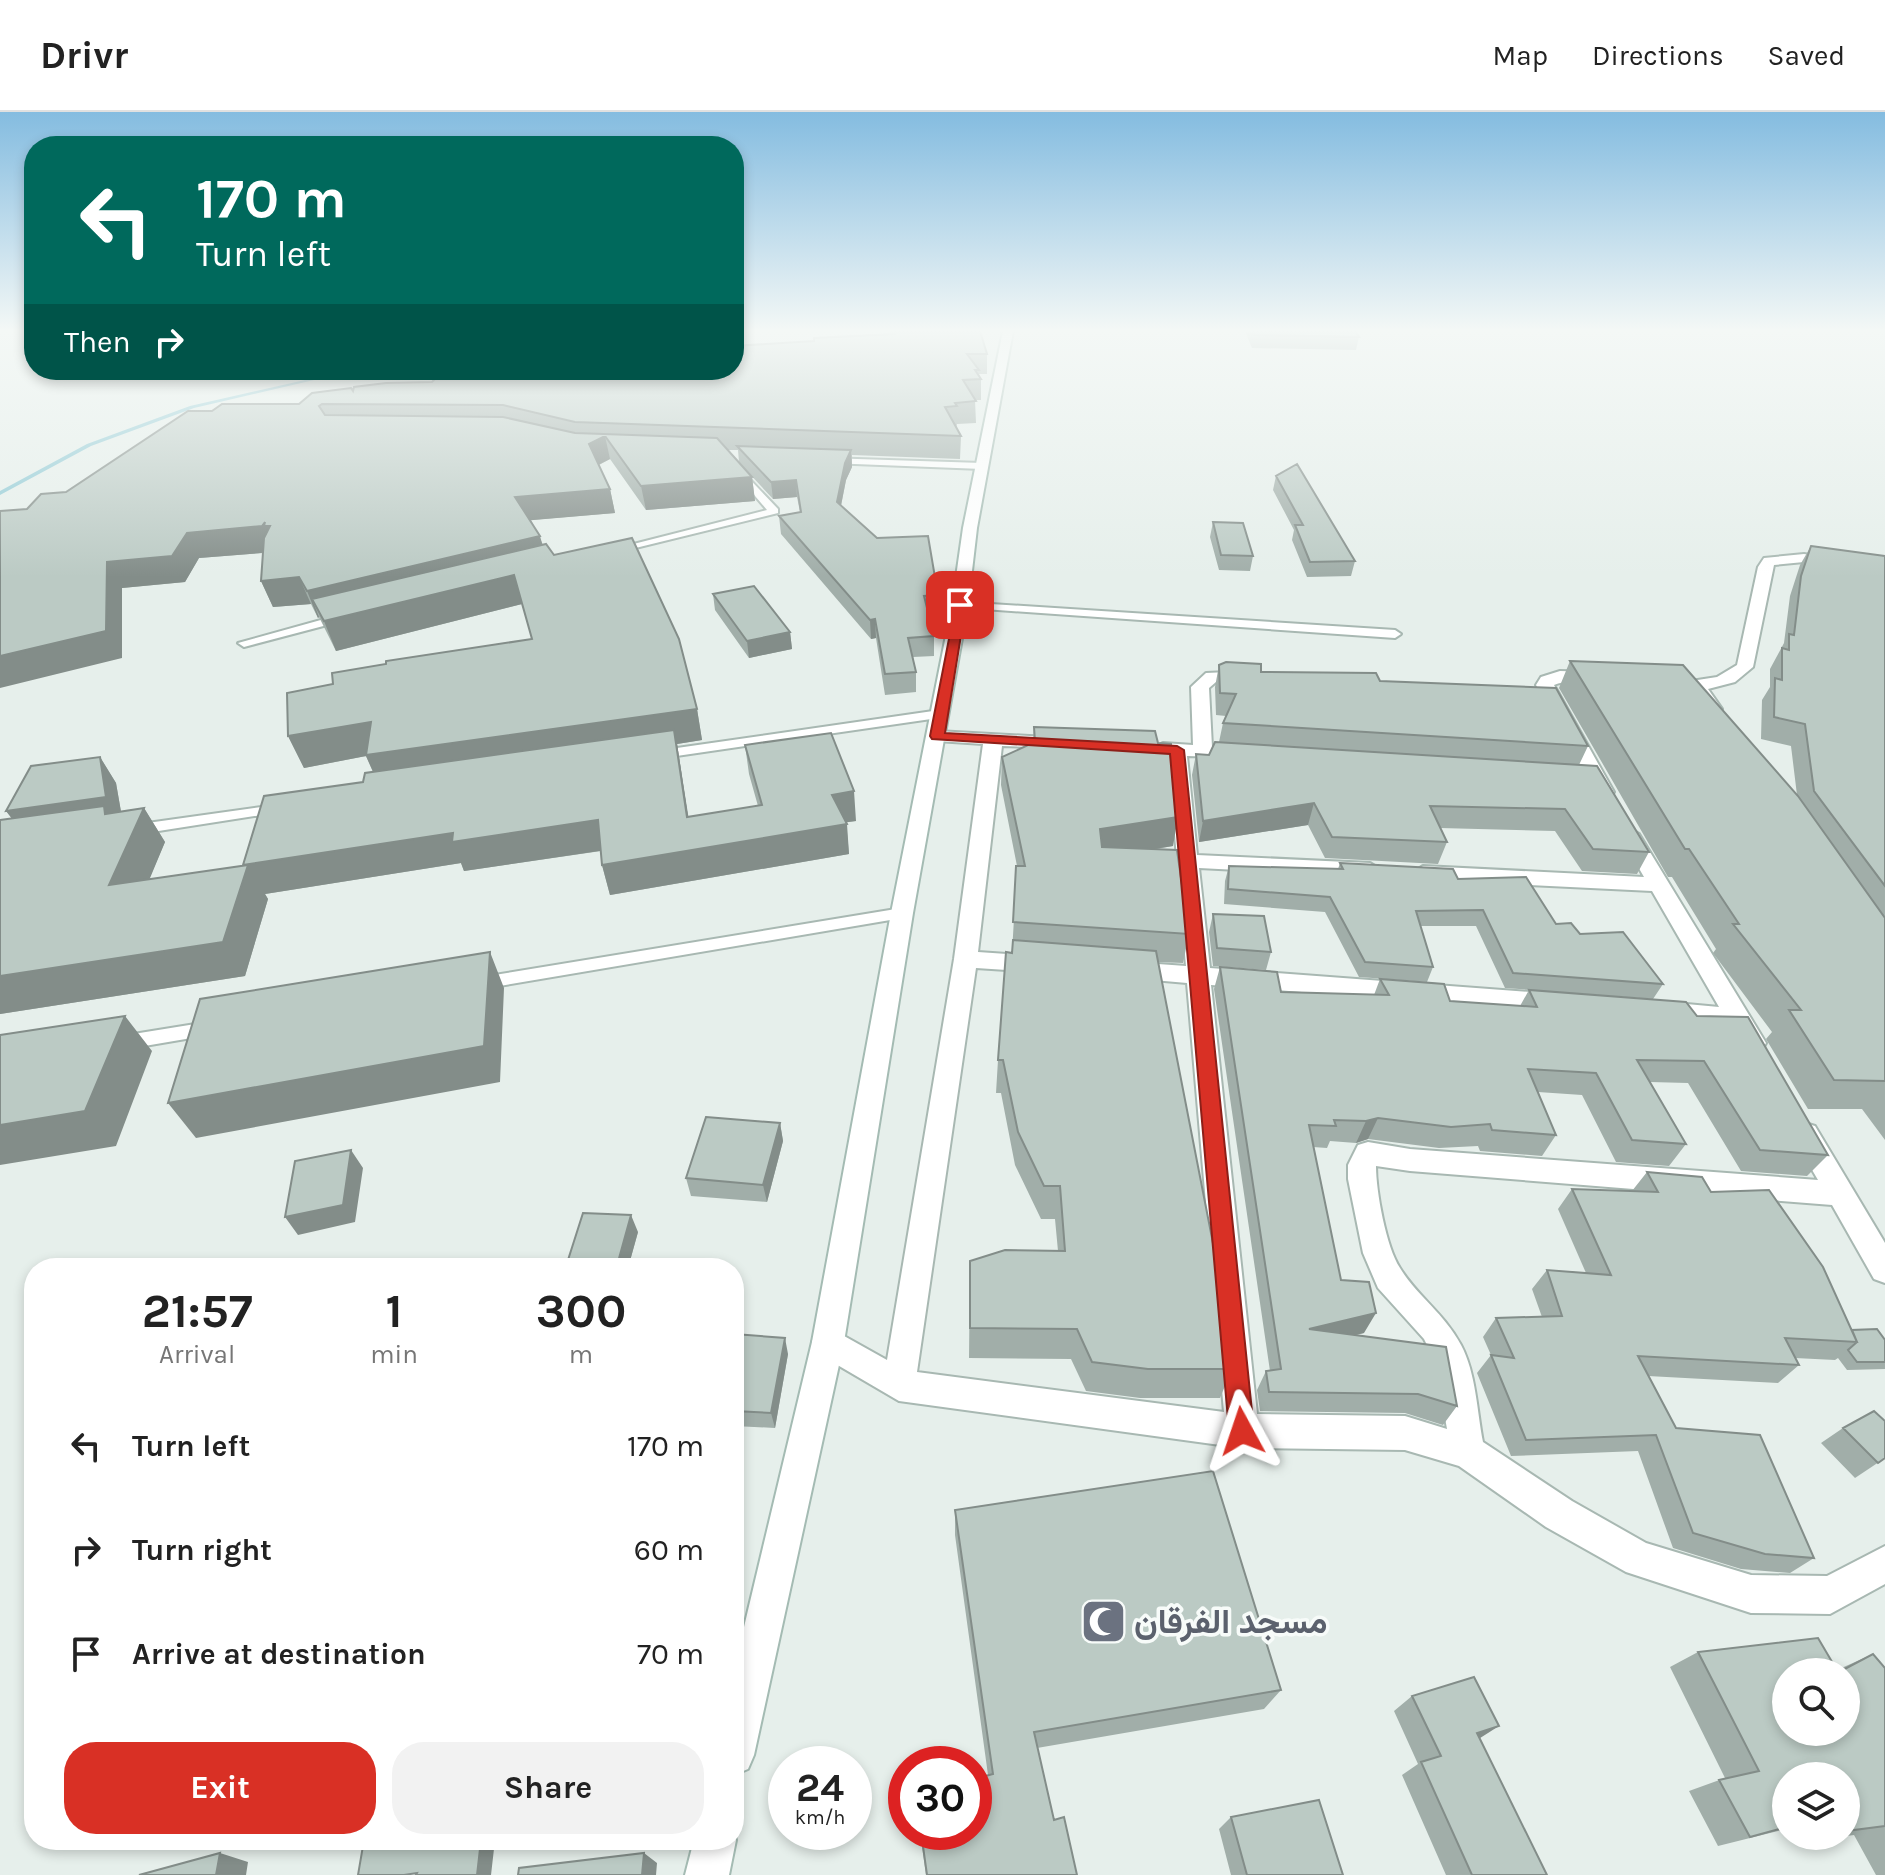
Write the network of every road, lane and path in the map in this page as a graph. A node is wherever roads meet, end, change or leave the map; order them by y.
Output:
1 (992, 413) edge
2 (724, 455) edge
3 (815, 459) edge
4 (982, 466) junction
5 (604, 553) edge
6 (1885, 571) edge
7 (960, 605) junction
8 (361, 614) edge
9 (1395, 634) dead end
10 (244, 643) dead end
11 (1270, 678) edge
12 (1618, 679) edge
13 (1723, 723) edge
14 (939, 725) junction
15 (993, 740) junction
16 (1085, 745) edge
17 (1146, 748) edge
18 (1190, 751) junction
19 (1266, 756) edge
20 (642, 757) edge
21 (298, 806) edge
22 (110, 833) edge
23 (1185, 861) junction
24 (1660, 885) junction
25 (902, 913) junction
26 (966, 959) junction
27 (1060, 965) edge
28 (1107, 968) edge
29 (1200, 974) junction
30 (451, 988) edge
31 (1580, 1005) edge
32 (1643, 1010) edge
33 (1738, 1017) junction
34 (233, 1025) edge
35 (109, 1045) edge
36 (1761, 1058) edge
37 (1792, 1112) edge
38 (1839, 1194) junction
39 (1885, 1270) edge
40 (828, 1342) junction
41 (899, 1385) junction
42 (1242, 1431) junction
43 (1468, 1452) junction
44 (1885, 1564) edge
45 (744, 1711) edge
46 (713, 1850) edge
47 (707, 1875) edge

1 - 4 street
2 - 5 lane
3 - 4 lane
4 - 7 street
6 - 13 street
7 - 9 lane
7 - 14 street
8 - 10 lane
11 - 18 street
12 - 24 street
14 - 15 street
14 - 20 lane
14 - 25 street
15 - 16 street
15 - 26 street
17 - 18 street
18 - 19 street
18 - 23 street
21 - 22 lane
23 - 24 street
23 - 29 street
24 - 33 street
25 - 30 lane
25 - 40 street
26 - 27 street
26 - 41 street
28 - 29 street
29 - 31 street
29 - 42 street
32 - 33 street
33 - 36 street
34 - 35 lane
37 - 38 street
38 - 39 street
38 - 43 street
40 - 41 street
40 - 45 street
41 - 42 street
42 - 43 street
43 - 44 street
46 - 47 street

